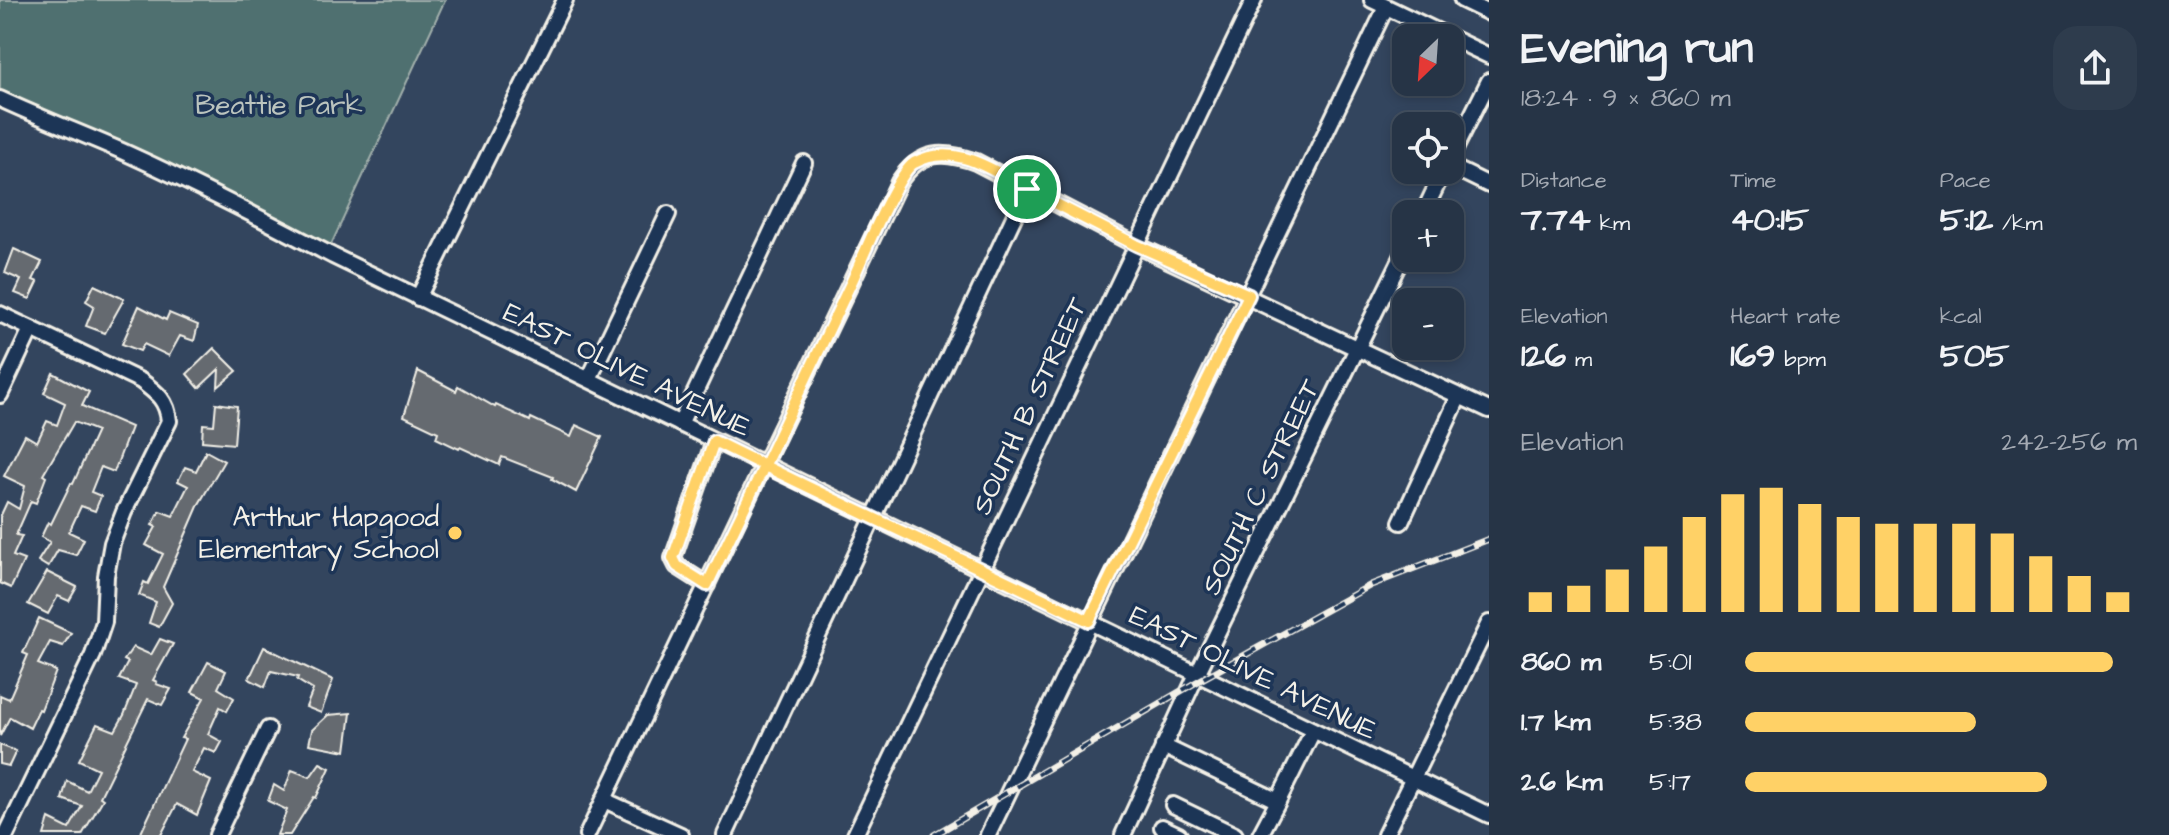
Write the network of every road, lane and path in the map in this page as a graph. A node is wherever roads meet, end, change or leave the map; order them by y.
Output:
1 (565, 0) edge
2 (1254, 0) edge
3 (1372, 0) edge
4 (1462, 0) edge
5 (1386, 7) junction
6 (1489, 13) edge
7 (1489, 56) edge
8 (1489, 81) edge
9 (0, 99) edge
10 (1464, 131) edge
11 (804, 163) dead end
12 (1464, 173) edge
13 (1489, 185) edge
14 (1027, 189) junction
15 (668, 214) dead end
16 (1136, 245) junction
17 (1395, 272) edge
18 (1249, 295) junction
19 (418, 298) junction
20 (0, 314) edge
21 (31, 329) junction
22 (1357, 350) junction
23 (589, 379) junction
24 (0, 395) edge
25 (1459, 396) junction
26 (1489, 410) edge
27 (680, 424) junction
28 (714, 441) junction
29 (764, 466) junction
30 (872, 516) junction
31 (1401, 522) dead end
32 (982, 568) junction
33 (707, 585) junction
34 (1089, 621) junction
35 (1489, 623) edge
36 (1197, 674) junction
37 (268, 729) dead end
38 (1313, 731) junction
39 (1163, 746) junction
40 (1412, 779) junction
41 (604, 800) junction
42 (1278, 801) junction
43 (1173, 805) dead end
44 (1489, 815) edge
45 (1162, 827) dead end
46 (6, 835) edge
47 (217, 835) edge
48 (587, 835) edge
49 (681, 835) edge
50 (725, 835) edge
51 (855, 835) edge
52 (988, 835) edge
53 (1123, 835) edge
54 (1179, 835) edge
55 (1235, 835) edge
56 (1260, 835) edge
57 (1385, 835) edge

1 - 19 street
2 - 16 street, SOUTH B STREET
3 - 5 street
4 - 6 street
5 - 7 street
5 - 18 street
8 - 10 street
9 - 19 street, EAST OLIVE AVENUE
11 - 27 street
12 - 13 street
14 - 16 street
14 - 29 street
14 - 30 street
15 - 23 street
16 - 18 street
16 - 32 street, SOUTH B STREET
17 - 22 street, SOUTH C STREET
18 - 22 street
18 - 34 street
19 - 23 street, EAST OLIVE AVENUE
20 - 21 street
21 - 24 street
21 - 46 street
22 - 25 street
22 - 36 street, SOUTH C STREET
23 - 27 street, EAST OLIVE AVENUE
25 - 26 street
25 - 31 street
27 - 28 street, EAST OLIVE AVENUE
28 - 29 street, EAST OLIVE AVENUE
28 - 33 street
29 - 30 street, EAST OLIVE AVENUE
29 - 33 street
30 - 32 street, EAST OLIVE AVENUE
30 - 50 street
32 - 34 street, EAST OLIVE AVENUE
32 - 51 street, SOUTH B STREET
33 - 41 street
34 - 36 street, EAST OLIVE AVENUE
34 - 52 street
35 - 40 street
36 - 38 street, EAST OLIVE AVENUE
36 - 39 street, SOUTH C STREET
37 - 47 street
38 - 40 street, EAST OLIVE AVENUE
38 - 42 street
39 - 42 street
39 - 53 street, SOUTH C STREET
40 - 44 street, EAST OLIVE AVENUE
40 - 57 street
41 - 48 street
41 - 49 street
42 - 56 street
43 - 55 street
45 - 54 street

